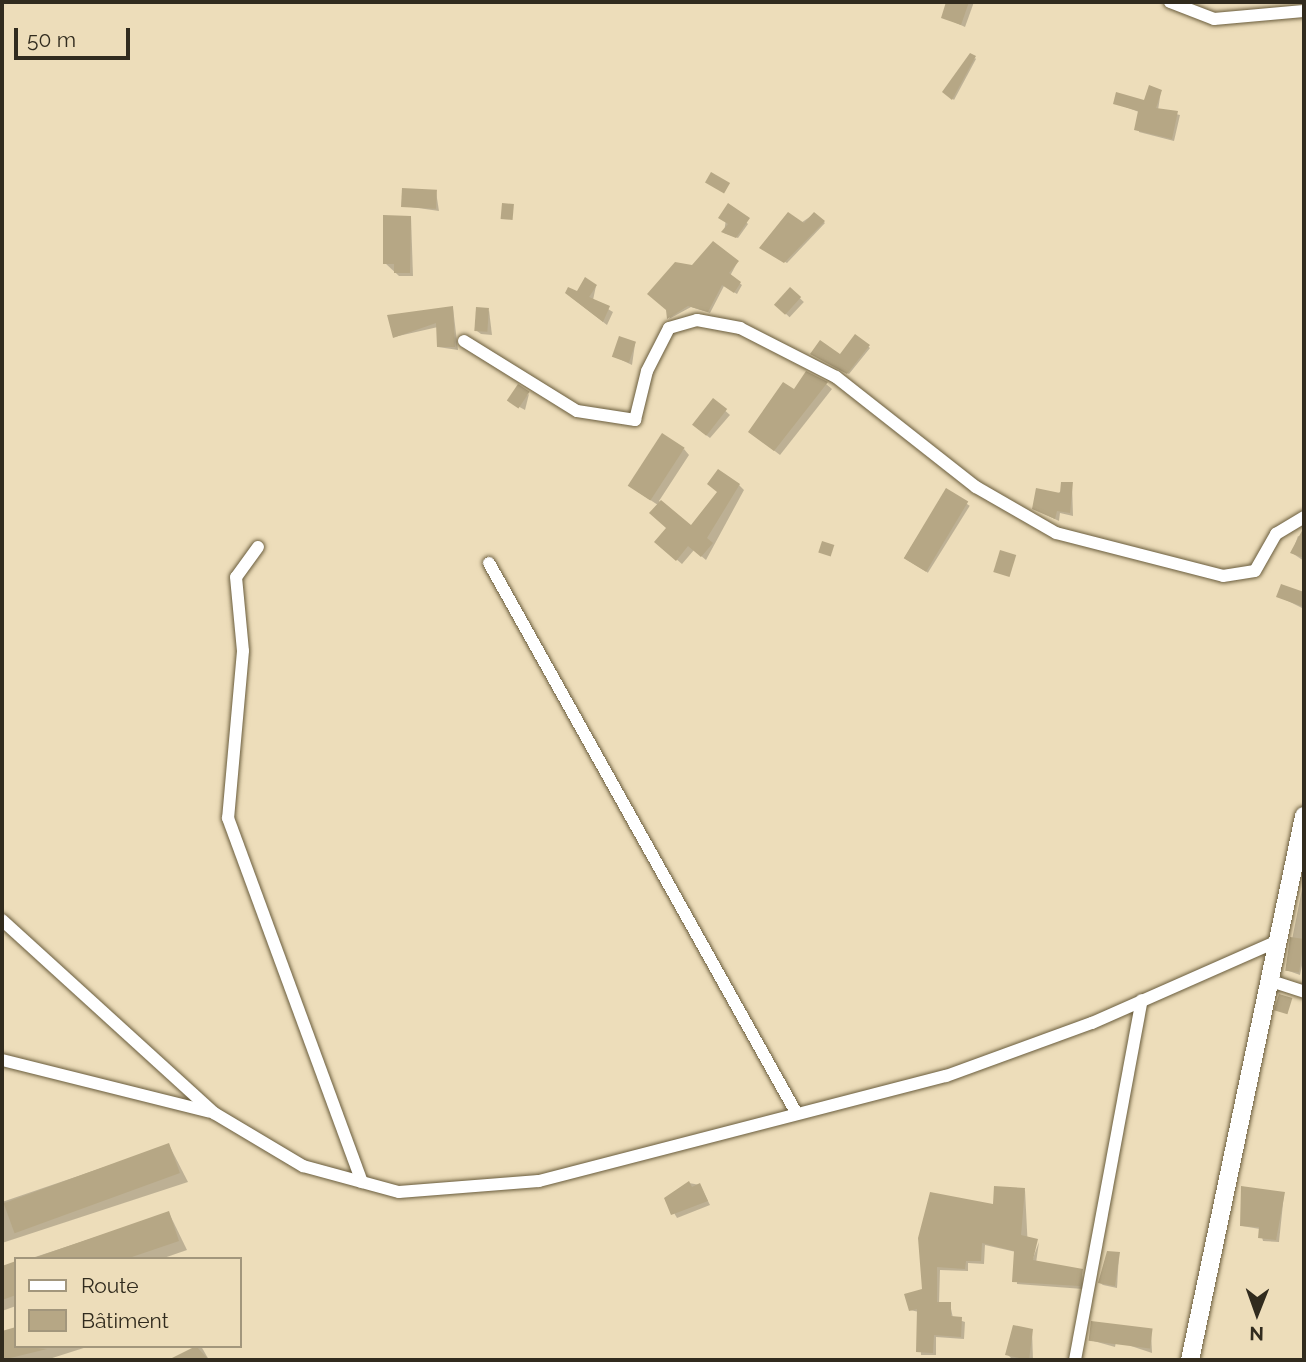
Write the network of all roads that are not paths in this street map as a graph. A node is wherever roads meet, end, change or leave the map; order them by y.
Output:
1 (1170, 2) edge
2 (1304, 11) edge
3 (464, 341) dead end
4 (1304, 517) edge
5 (258, 547) dead end
6 (489, 563) dead end
7 (1304, 816) edge
8 (2, 920) edge
9 (1278, 941) junction
10 (1271, 981) junction
11 (1304, 992) edge
12 (1142, 1000) junction
13 (2, 1060) edge
14 (214, 1113) junction
15 (797, 1114) junction
16 (362, 1182) junction
17 (1075, 1360) edge
18 (1190, 1360) edge

1 - 2 street
3 - 4 street
5 - 16 street
6 - 15 street
7 - 9 street
8 - 14 street
9 - 10 street
9 - 12 street
10 - 11 street
10 - 18 street
12 - 15 street
12 - 17 street
13 - 14 street
14 - 16 street
15 - 16 street

